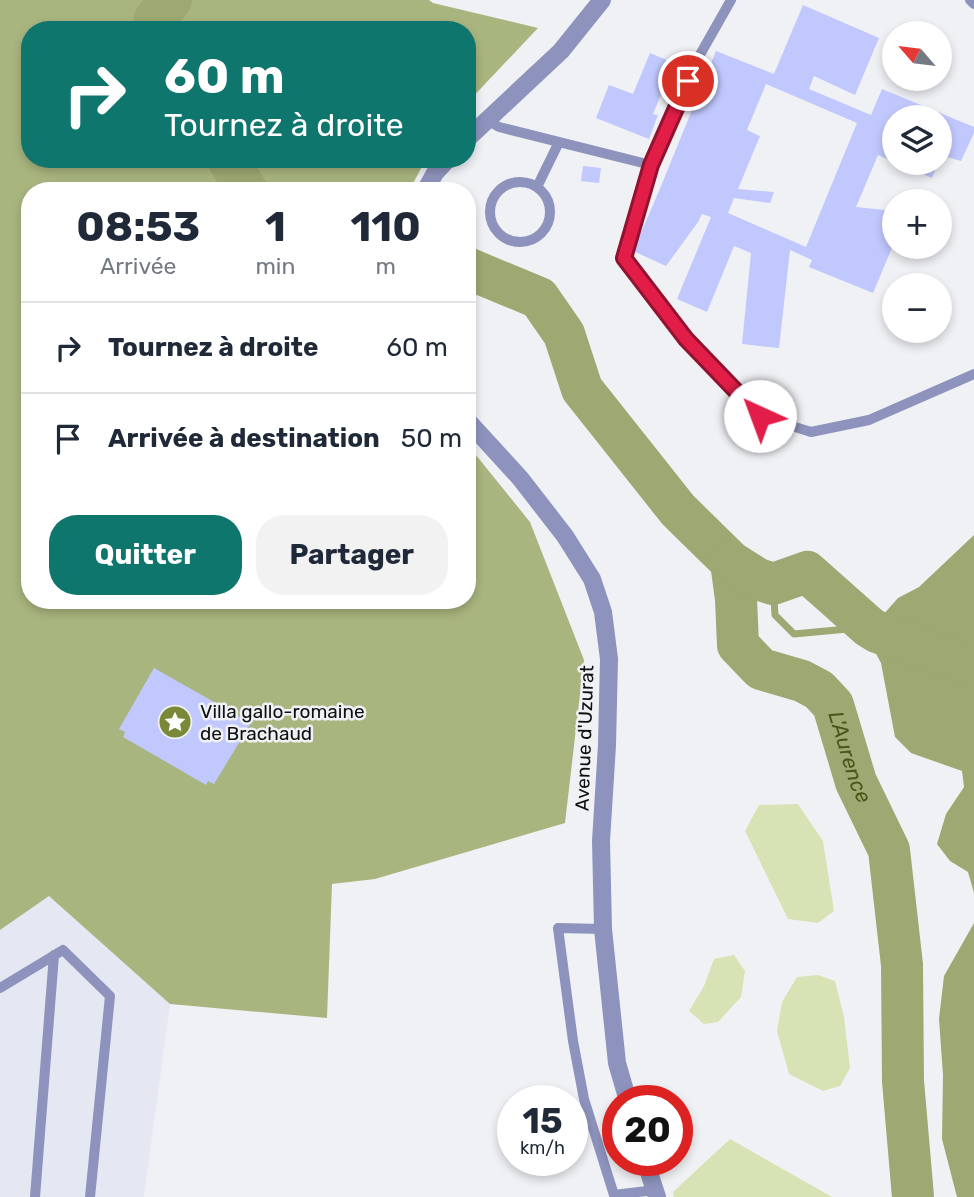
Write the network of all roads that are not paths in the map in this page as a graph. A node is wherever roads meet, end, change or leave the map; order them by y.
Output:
1 (602, 0) edge
2 (731, 0) edge
3 (970, 0) edge
4 (974, 4) edge
5 (486, 120) junction
6 (476, 130) edge
7 (559, 142) junction
8 (651, 165) junction
9 (537, 187) junction
10 (974, 374) edge
11 (476, 430) edge
12 (603, 929) junction
13 (54, 955) junction
14 (0, 988) edge
15 (623, 1085) edge
16 (650, 1176) edge
17 (656, 1194) edge
18 (35, 1197) edge
19 (90, 1197) edge

1 - 5 street
2 - 8 lane
3 - 4 lane
5 - 6 street
5 - 7 lane
7 - 8 lane
7 - 9 lane
8 - 10 lane
9 - 9 lane
11 - 12 street, Avenue d'Uzurat
12 - 15 street, Avenue d'Uzurat
12 - 17 lane
13 - 14 lane
13 - 18 lane
13 - 19 lane
16 - 17 street

